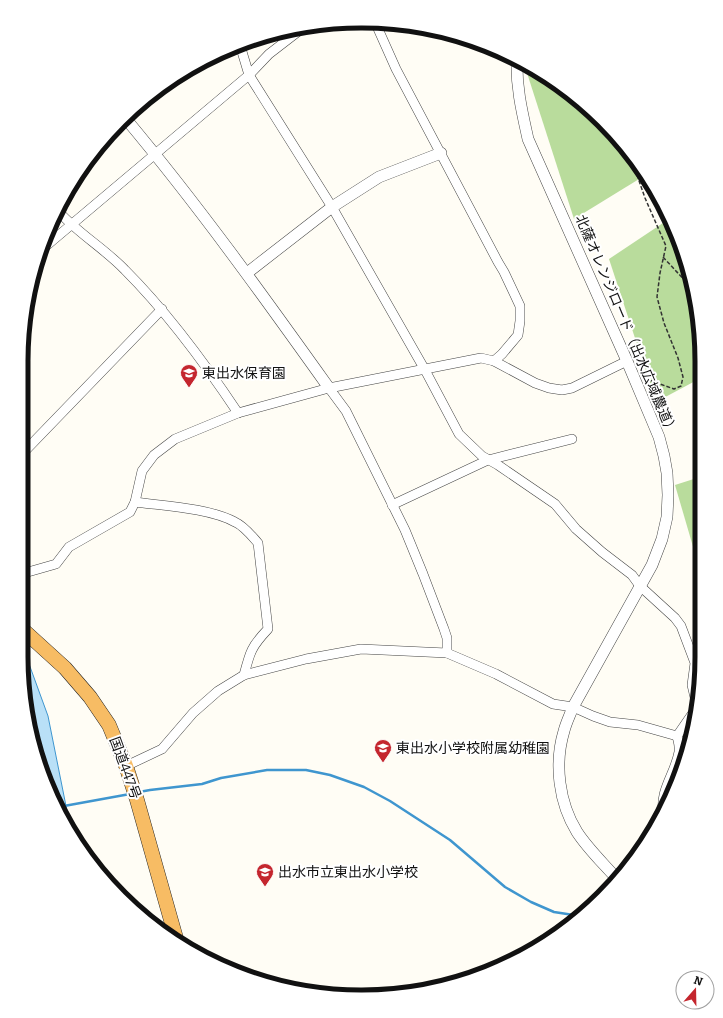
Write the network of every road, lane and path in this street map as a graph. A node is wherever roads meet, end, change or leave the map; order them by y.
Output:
1 (378, 29) edge
2 (294, 34) edge
3 (242, 50) edge
4 (518, 67) edge
5 (249, 75) junction
6 (129, 123) edge
7 (441, 153) junction
8 (156, 154) junction
9 (636, 172) edge
10 (332, 207) junction
11 (62, 215) edge
12 (70, 224) junction
13 (50, 242) edge
14 (663, 257) junction
15 (247, 273) junction
16 (685, 281) edge
17 (162, 309) junction
18 (494, 361) junction
19 (627, 361) junction
20 (426, 370) junction
21 (645, 379) dead end
22 (329, 388) junction
23 (238, 413) junction
24 (572, 439) dead end
25 (28, 449) edge
26 (488, 460) junction
27 (134, 502) junction
28 (392, 505) junction
29 (28, 572) edge
30 (640, 586) junction
31 (28, 634) edge
32 (447, 653) junction
33 (695, 662) edge
34 (695, 666) edge
35 (244, 675) junction
36 (693, 689) edge
37 (573, 708) junction
38 (690, 718) edge
39 (677, 736) junction
40 (126, 766) junction
41 (662, 801) edge
42 (614, 874) edge
43 (175, 933) edge

1 - 7 street
2 - 5 street
3 - 5 street
4 - 19 street, 北薩オレンジロード（出水広域農道）
5 - 8 street
5 - 10 street
6 - 8 street
7 - 10 street
7 - 18 street
8 - 12 street
8 - 15 street
9 - 14 path
10 - 15 street
10 - 20 street
11 - 12 street
12 - 13 street
12 - 17 street
14 - 16 path
14 - 21 path
15 - 22 street
17 - 23 street
17 - 25 street
18 - 19 street
18 - 20 street
19 - 30 street, 北薩オレンジロード（出水広域農道）
20 - 22 street
20 - 26 street
22 - 23 street
22 - 28 street
23 - 27 street
24 - 26 street
26 - 28 street
26 - 30 street
27 - 29 street
27 - 35 street
28 - 32 street
30 - 33 street
30 - 37 street, 北薩オレンジロード（出水広域農道）
31 - 40 highway, 国道447号
32 - 35 street
32 - 37 street
34 - 36 street
35 - 40 street
37 - 39 street
37 - 42 street, 北薩オレンジロード（出水広域農道）
38 - 39 street
39 - 41 street
40 - 43 highway, 国道447号

